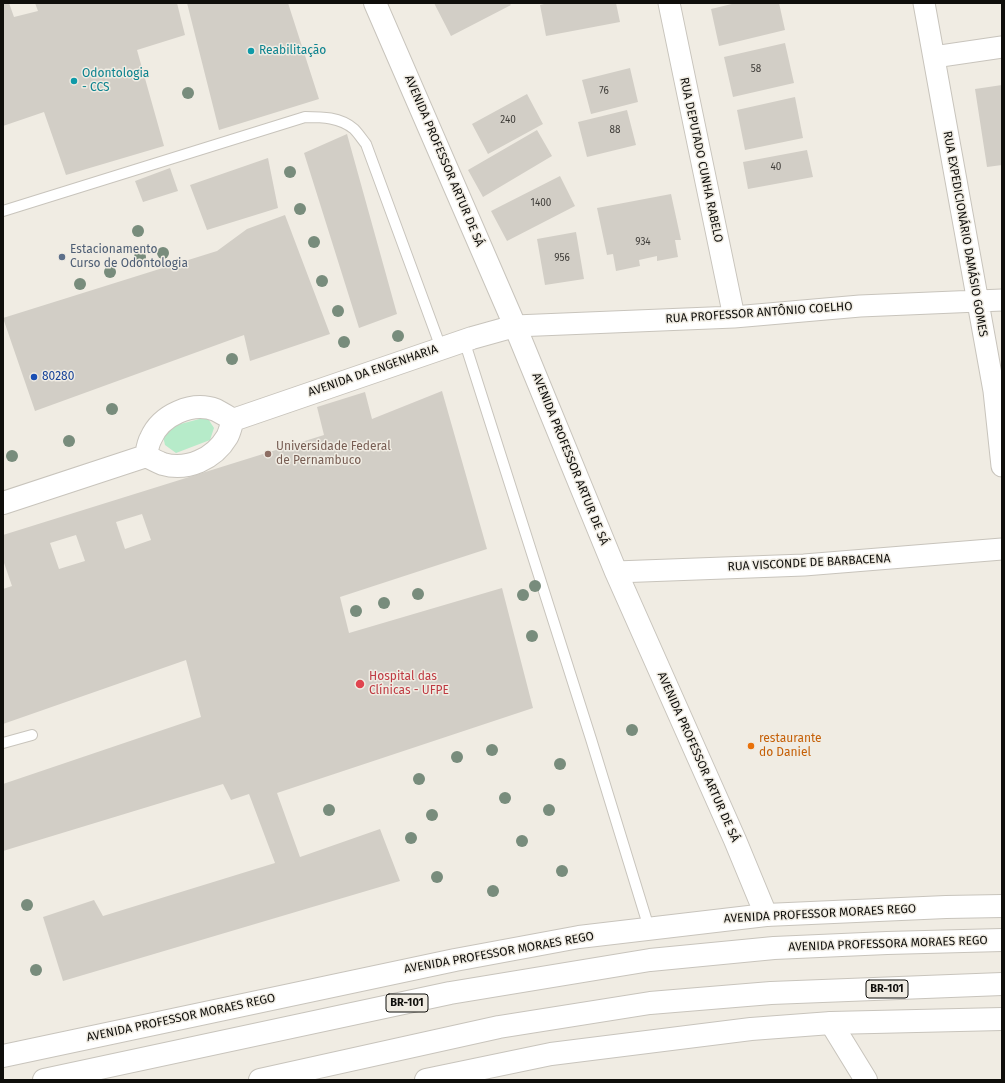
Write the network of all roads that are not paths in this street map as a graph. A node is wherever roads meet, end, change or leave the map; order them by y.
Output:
1 (375, 3) edge
2 (669, 3) edge
3 (924, 3) edge
4 (1002, 47) edge
5 (934, 57) junction
6 (3, 212) edge
7 (1002, 300) edge
8 (977, 302) junction
9 (734, 317) junction
10 (515, 326) junction
11 (464, 340) junction
12 (441, 348) junction
13 (233, 420) junction
14 (146, 456) junction
15 (1002, 466) edge
16 (3, 503) edge
17 (1002, 549) edge
18 (616, 572) junction
19 (32, 735) dead end
20 (3, 743) edge
21 (1002, 906) edge
22 (766, 915) junction
23 (649, 928) junction
24 (1002, 940) edge
25 (1002, 984) edge
26 (1002, 1019) edge
27 (831, 1023) junction
28 (3, 1056) edge
29 (44, 1080) edge
30 (260, 1080) edge
31 (426, 1080) edge
32 (866, 1080) edge

1 - 10 main road, AVENIDA PROFESSOR ARTUR DE SÁ
2 - 9 street, RUA DEPUTADO CUNHA RABELO
3 - 5 street, RUA EXPEDICIONÁRIO DAMÁSIO GOMES
4 - 5 street
5 - 8 street, RUA EXPEDICIONÁRIO DAMÁSIO GOMES
6 - 12 lane
7 - 8 street, RUA PROFESSOR ANTÔNIO COELHO
8 - 9 street, RUA PROFESSOR ANTÔNIO COELHO
8 - 15 street, RUA EXPEDICIONÁRIO DAMÁSIO GOMES
9 - 10 street, RUA PROFESSOR ANTÔNIO COELHO
10 - 11 main road, AVENIDA DA ENGENHARIA
10 - 18 main road, AVENIDA PROFESSOR ARTUR DE SÁ
11 - 12 main road, AVENIDA DA ENGENHARIA
11 - 23 lane
12 - 13 main road, AVENIDA DA ENGENHARIA
13 - 14 main road
13 - 14 main road
14 - 16 main road
17 - 18 street, RUA VISCONDE DE BARBACENA
18 - 22 main road, AVENIDA PROFESSOR ARTUR DE SÁ
19 - 20 lane
21 - 22 main road, AVENIDA PROFESSOR MORAES REGO
22 - 23 main road, AVENIDA PROFESSOR MORAES REGO
23 - 28 main road, AVENIDA PROFESSOR MORAES REGO
24 - 29 main road, AVENIDA PROFESSORA MORAES REGO / BR-101
25 - 30 main road, BR-101
26 - 27 main road
27 - 31 main road
27 - 32 main road

